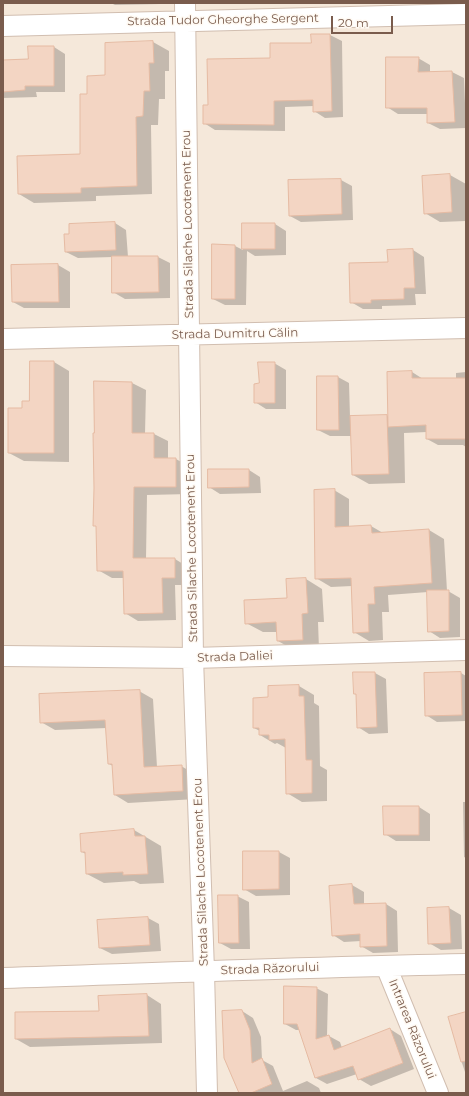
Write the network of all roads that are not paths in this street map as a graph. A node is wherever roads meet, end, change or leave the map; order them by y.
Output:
1 (185, 12) edge
2 (466, 14) edge
3 (3, 26) edge
4 (466, 328) edge
5 (189, 335) junction
6 (3, 339) edge
7 (466, 650) edge
8 (3, 656) edge
9 (193, 658) junction
10 (466, 964) edge
11 (386, 966) junction
12 (204, 971) junction
13 (3, 978) edge
14 (207, 1093) edge
15 (438, 1093) edge

1 - 2 street, Strada Tudor Gheorghe Sergent
1 - 3 street, Strada Tudor Gheorghe Sergent
1 - 5 street, Strada Silache Locotenent Erou
4 - 5 street, Strada Dumitru Călin
5 - 6 street, Strada Dumitru Călin
5 - 9 street, Strada Silache Locotenent Erou
7 - 9 street, Strada Daliei
8 - 9 street, Strada Daliei
9 - 12 street, Strada Silache Locotenent Erou
10 - 11 street, Strada Răzorului
11 - 12 street, Strada Răzorului
11 - 15 street, Intrarea Răzorului
12 - 13 street, Strada Răzorului
12 - 14 street, Strada Silache Locotenent Erou

